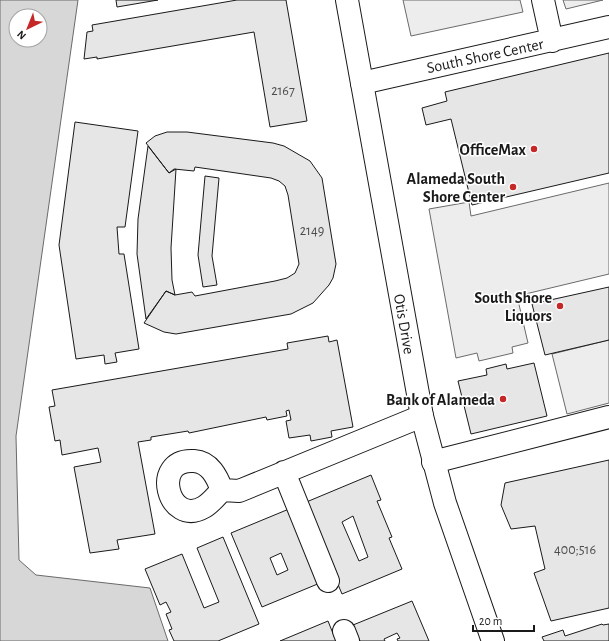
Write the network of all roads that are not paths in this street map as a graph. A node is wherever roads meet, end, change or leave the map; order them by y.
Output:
1 (347, 0) edge
2 (543, 0) edge
3 (609, 27) edge
4 (552, 40) junction
5 (362, 83) junction
6 (422, 416) junction
7 (609, 417) edge
8 (433, 462) junction
9 (284, 472) junction
10 (222, 490) dead end
11 (328, 581) dead end
12 (493, 641) edge

1 - 5 main road, Otis Drive
2 - 4 main road
3 - 4 main road, South Shore Center
4 - 5 main road, South Shore Center
5 - 6 main road, Otis Drive
6 - 8 main road, Otis Drive
6 - 9 main road
7 - 8 main road
8 - 12 main road, Otis Drive
9 - 10 main road
9 - 11 main road

